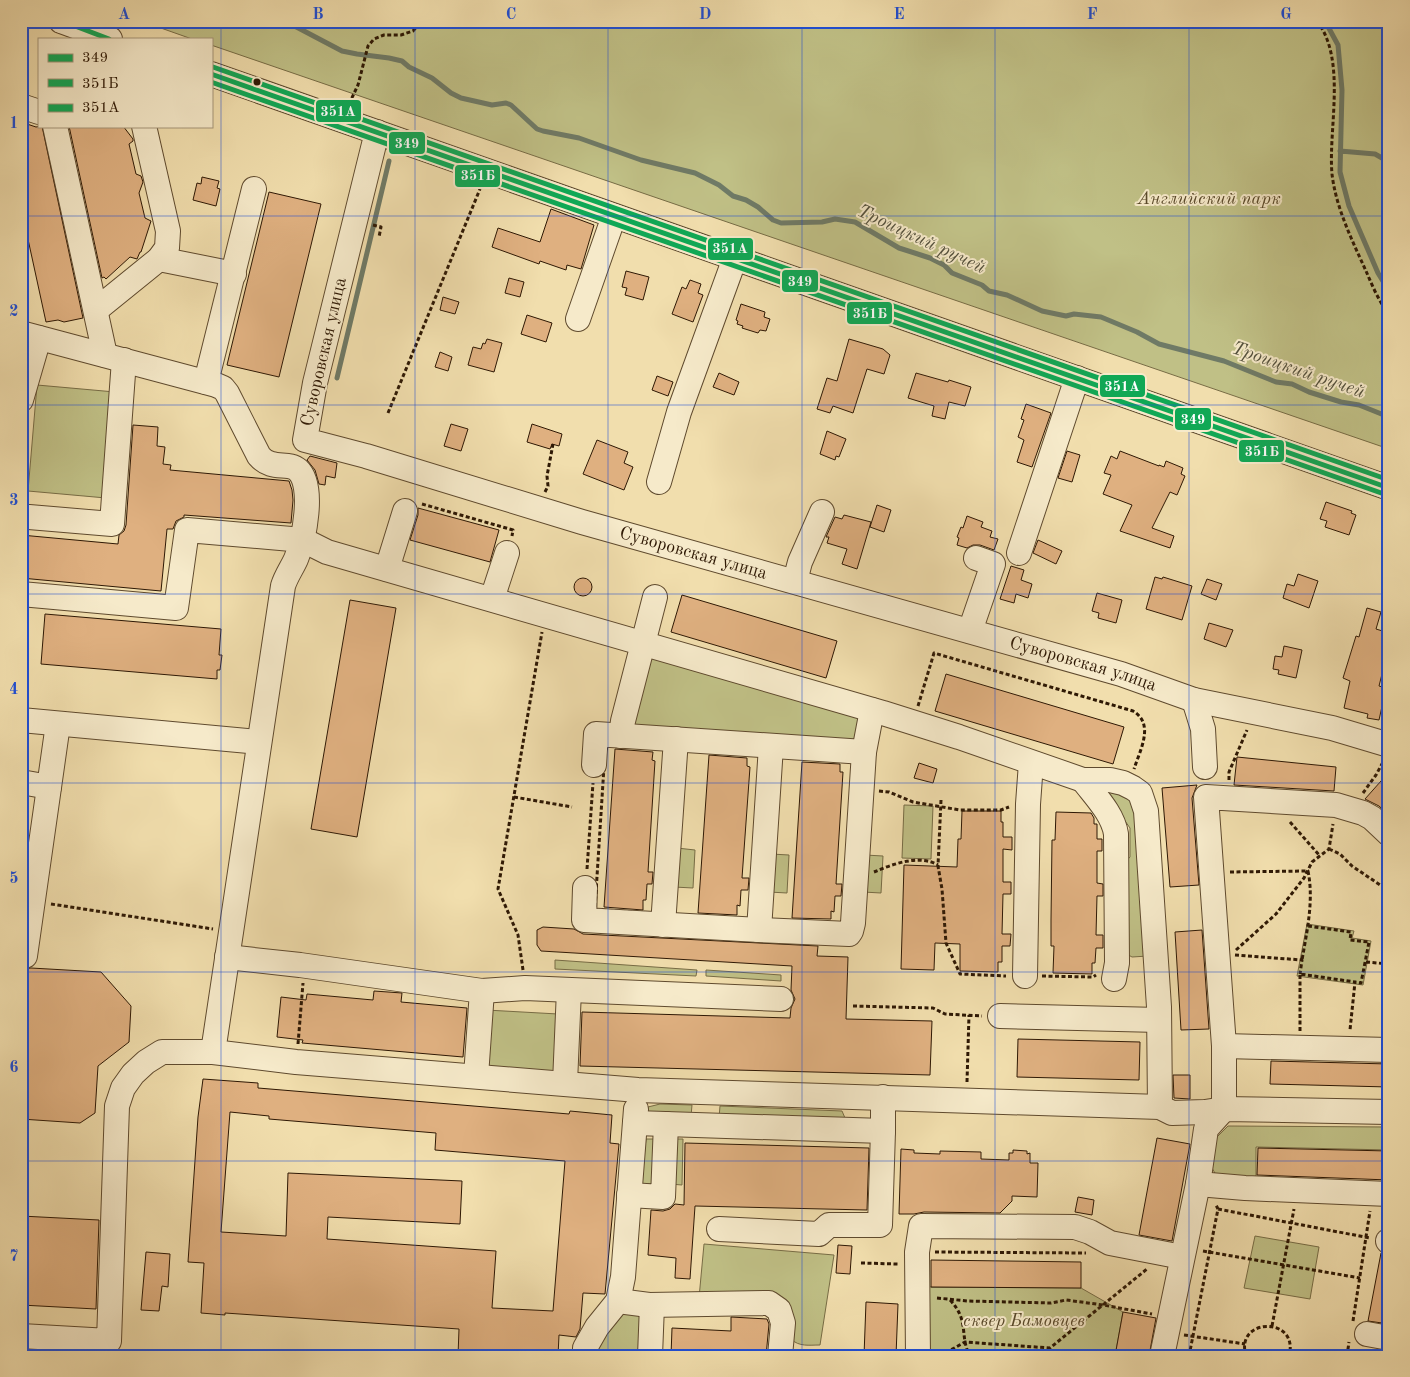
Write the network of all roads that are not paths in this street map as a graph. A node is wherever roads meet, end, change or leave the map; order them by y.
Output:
1 (61, 21) edge
2 (107, 38) edge
3 (212, 74) edge
4 (21, 106) edge
5 (38, 112) edge
6 (55, 128) edge
7 (144, 128) edge
8 (377, 132) junction
9 (254, 190) dead end
10 (614, 216) junction
11 (735, 258) junction
12 (159, 259) junction
13 (234, 274) junction
14 (96, 310) junction
15 (578, 319) dead end
16 (27, 331) edge
17 (115, 357) junction
18 (1077, 378) junction
19 (206, 382) junction
20 (21, 400) edge
21 (659, 482) dead end
22 (1389, 488) edge
23 (405, 511) road end
24 (822, 512) dead end
25 (29, 517) dead end
26 (303, 540) junction
27 (507, 553) road end
28 (1019, 553) dead end
29 (976, 558) dead end
30 (387, 569) junction
31 (795, 581) junction
32 (21, 594) edge
33 (655, 597) dead end
34 (492, 599) junction
35 (970, 630) junction
36 (643, 643) junction
37 (1194, 700) junction
38 (872, 710) junction
39 (21, 720) edge
40 (58, 724) junction
41 (621, 736) junction
42 (259, 742) junction
43 (673, 745) junction
44 (771, 746) junction
45 (1387, 750) edge
46 (864, 752) junction
47 (1031, 763) junction
48 (594, 765) road end
49 (1205, 767) dead end
50 (1083, 780) junction
51 (21, 782) edge
52 (49, 787) junction
53 (1389, 834) edge
54 (31, 850) edge
55 (585, 888) road end
56 (663, 925) junction
57 (759, 930) junction
58 (25, 956) dead end
59 (227, 957) junction
60 (1156, 961) junction
61 (1025, 976) dead end
62 (569, 990) junction
63 (482, 991) junction
64 (781, 999) dead end
65 (1000, 1016) road end
66 (1159, 1020) junction
67 (1224, 1046) junction
68 (1389, 1050) edge
69 (213, 1052) junction
70 (476, 1076) junction
71 (565, 1083) junction
72 (638, 1090) junction
73 (706, 1092) junction
74 (884, 1097) junction
75 (1160, 1107) junction
76 (1224, 1109) junction
77 (1389, 1112) edge
78 (635, 1123) junction
79 (666, 1124) junction
80 (704, 1125) junction
81 (883, 1130) junction
82 (1203, 1185) junction
83 (1381, 1193) edge
84 (629, 1195) junction
85 (719, 1229) dead end
86 (1177, 1253) junction
87 (618, 1301) junction
88 (652, 1305) junction
89 (21, 1336) edge
90 (585, 1356) edge
91 (650, 1356) edge
92 (780, 1356) edge
93 (918, 1356) edge
94 (1162, 1356) edge

1 - 2 street
3 - 8 street
4 - 5 street
6 - 14 street
7 - 12 street
8 - 10 street
8 - 31 street, Суворовская улица
9 - 13 street
10 - 11 street
10 - 15 street
11 - 18 street
11 - 21 street
12 - 13 street
12 - 14 street
13 - 19 street
14 - 17 street
16 - 17 street
16 - 20 street
17 - 19 street
17 - 25 street
18 - 22 street
18 - 28 street
19 - 26 street
23 - 30 street
24 - 31 street
26 - 30 street
26 - 32 street
26 - 42 street
27 - 34 street
29 - 35 street
30 - 34 street
31 - 35 street, Суворовская улица
33 - 36 street
34 - 36 street
35 - 37 street, Суворовская улица
36 - 38 street
36 - 41 street
37 - 45 street, Суворовская улица
37 - 49 street
38 - 46 street
38 - 47 street
39 - 40 street
40 - 42 street
40 - 52 street
41 - 43 street
41 - 48 street
42 - 59 street
43 - 44 street
43 - 56 street
44 - 46 street
44 - 57 street
46 - 57 street
47 - 50 street
47 - 61 street
50 - 60 street
50 - 60 street
51 - 52 street
52 - 54 street
53 - 67 street
54 - 58 street
55 - 56 street
56 - 57 street
59 - 63 street
59 - 69 street
60 - 66 street
62 - 63 street
62 - 64 street
62 - 71 street
63 - 70 street
65 - 66 street
66 - 75 street
67 - 68 street
67 - 76 street
69 - 70 street
69 - 89 street
70 - 71 street
71 - 72 street
72 - 73 street
72 - 78 street
73 - 74 street
73 - 80 street
74 - 75 street
74 - 81 street
75 - 76 street
76 - 77 street
76 - 82 street
78 - 79 street
78 - 84 street
79 - 80 street
79 - 84 street
80 - 81 street
81 - 85 street
82 - 83 street
82 - 86 street
84 - 87 street
86 - 93 street
86 - 94 street
87 - 88 street
87 - 90 street
88 - 91 street
88 - 92 street

